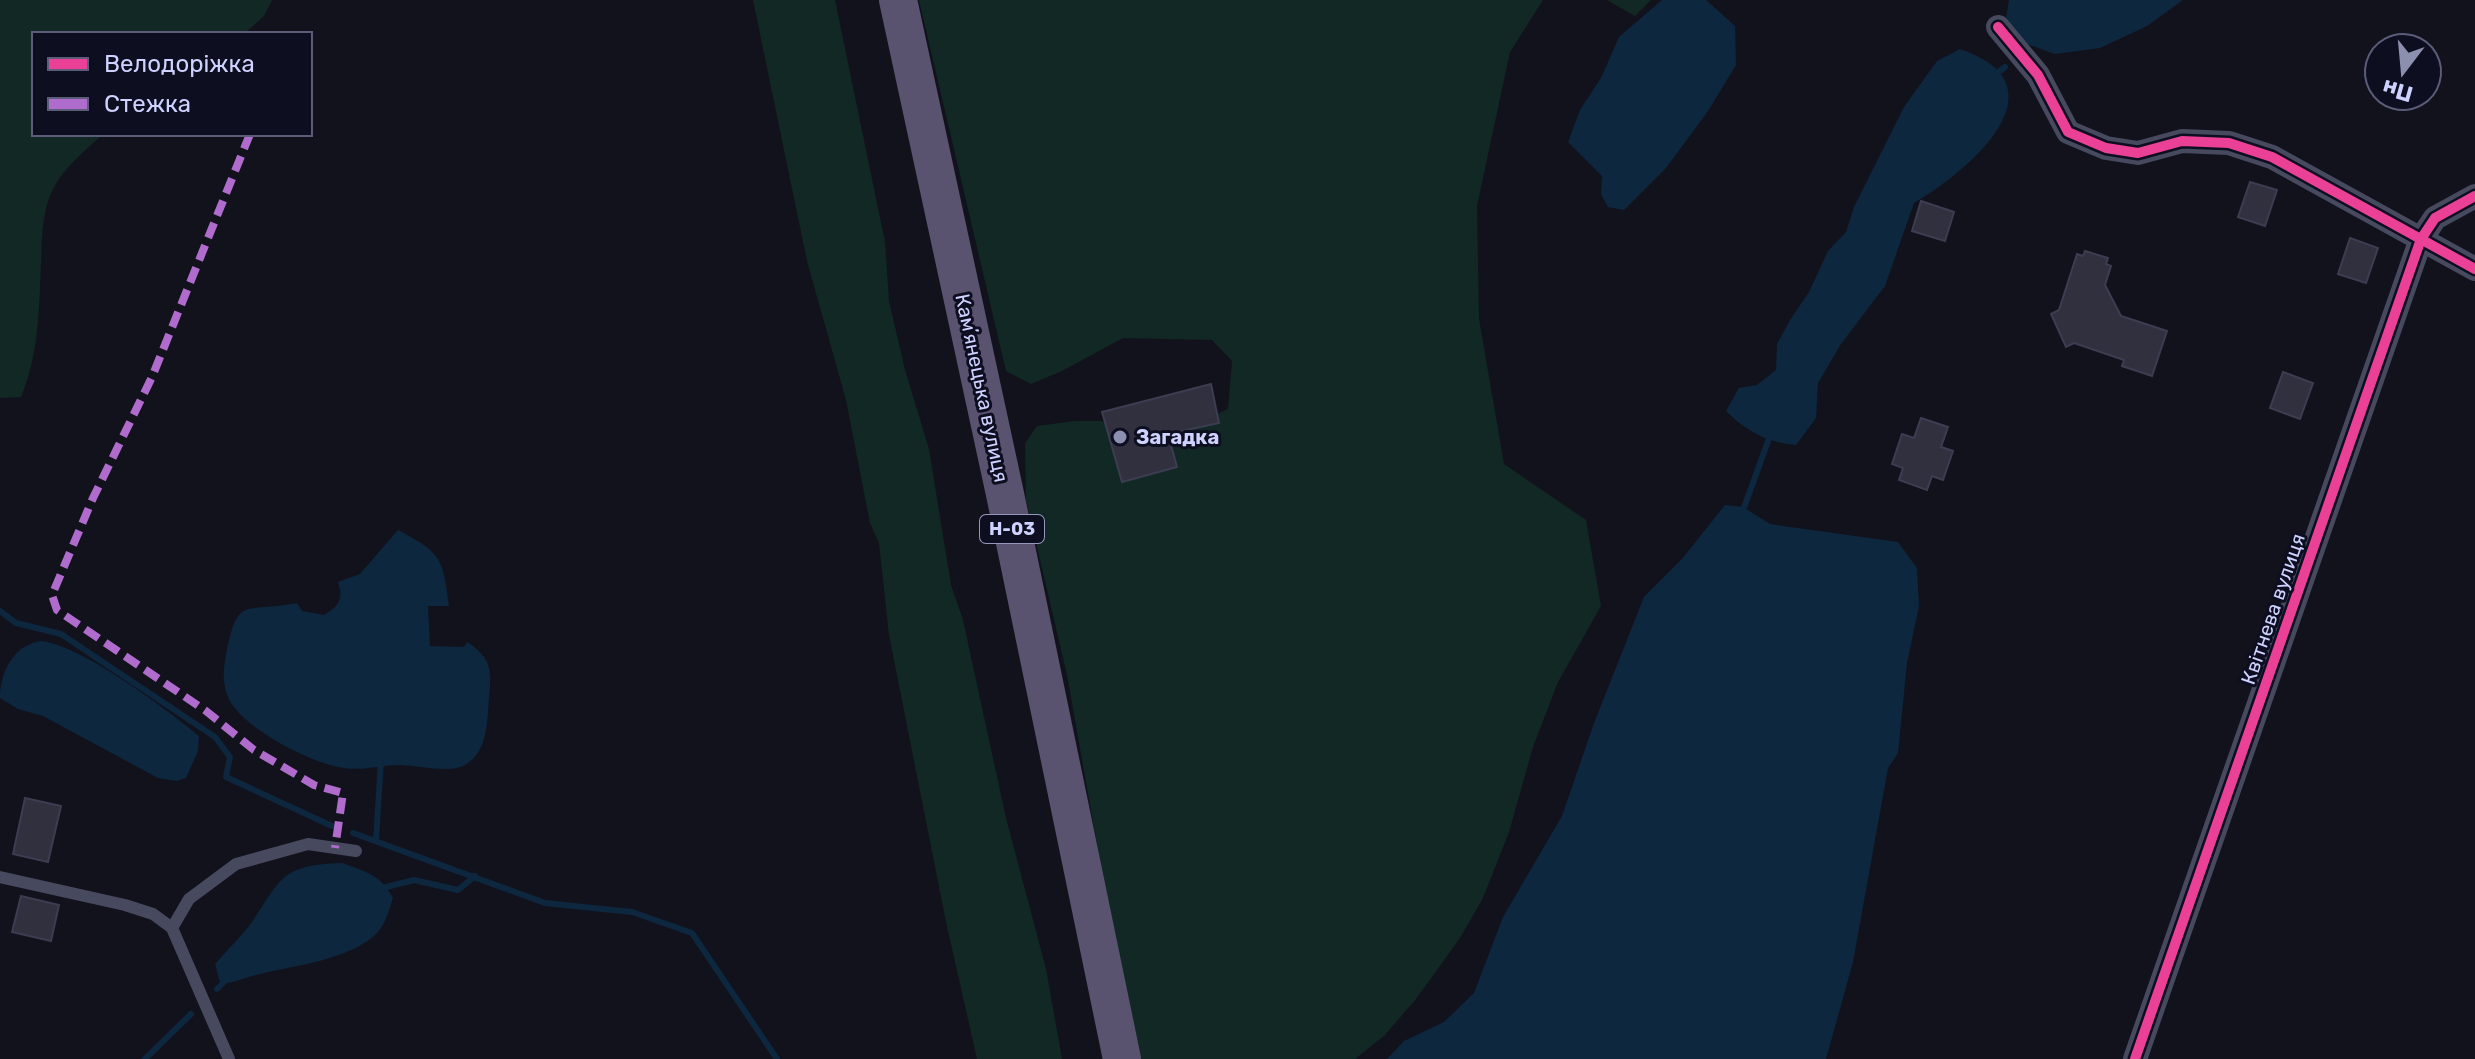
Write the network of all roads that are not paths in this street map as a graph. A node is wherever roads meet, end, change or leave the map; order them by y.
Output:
1 (898, 0) edge
2 (1998, 27) dead end
3 (2475, 196) edge
4 (2421, 239) junction
5 (2475, 269) edge
6 (356, 851) dead end
7 (0, 877) edge
8 (172, 928) junction
9 (229, 1059) edge
10 (1122, 1059) edge
11 (2135, 1059) edge

1 - 10 main road, Камʼянецька вулиця / Н-03
2 - 4 street
3 - 4 street, Квітнева вулиця
4 - 5 street
4 - 11 street, Квітнева вулиця
6 - 8 lane
7 - 8 lane
8 - 9 lane

